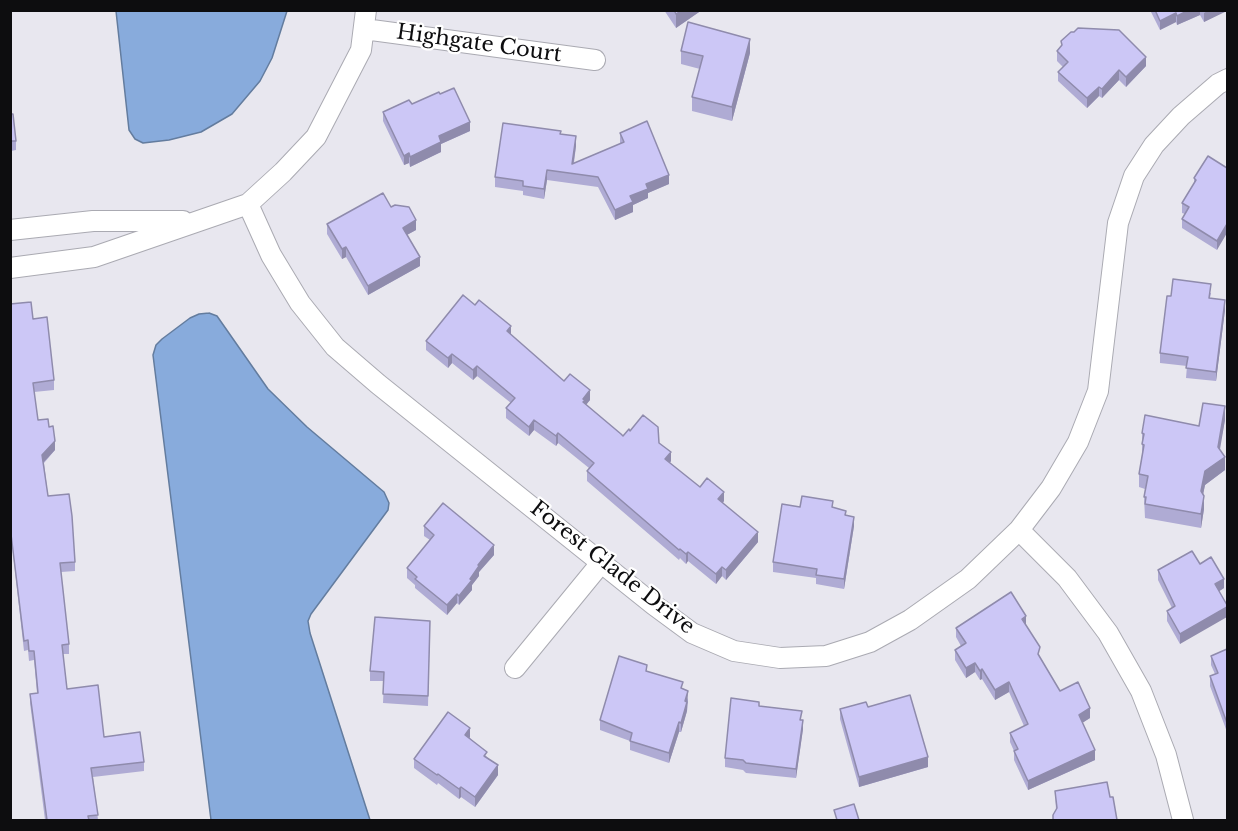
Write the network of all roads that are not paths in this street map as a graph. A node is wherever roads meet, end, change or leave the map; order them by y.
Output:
1 (365, 20) edge
2 (595, 60) dead end
3 (1227, 79) edge
4 (248, 204) junction
5 (201, 220) junction
6 (10, 230) edge
7 (10, 268) edge
8 (1019, 530) junction
9 (601, 562) junction
10 (515, 668) dead end
11 (1183, 820) edge

1 - 2 street, Highgate Court
1 - 4 street
3 - 8 street, Forest Glade Drive
4 - 5 street
4 - 9 street, Forest Glade Drive
5 - 6 street
5 - 7 street
8 - 9 street, Forest Glade Drive
8 - 11 street
9 - 10 street

